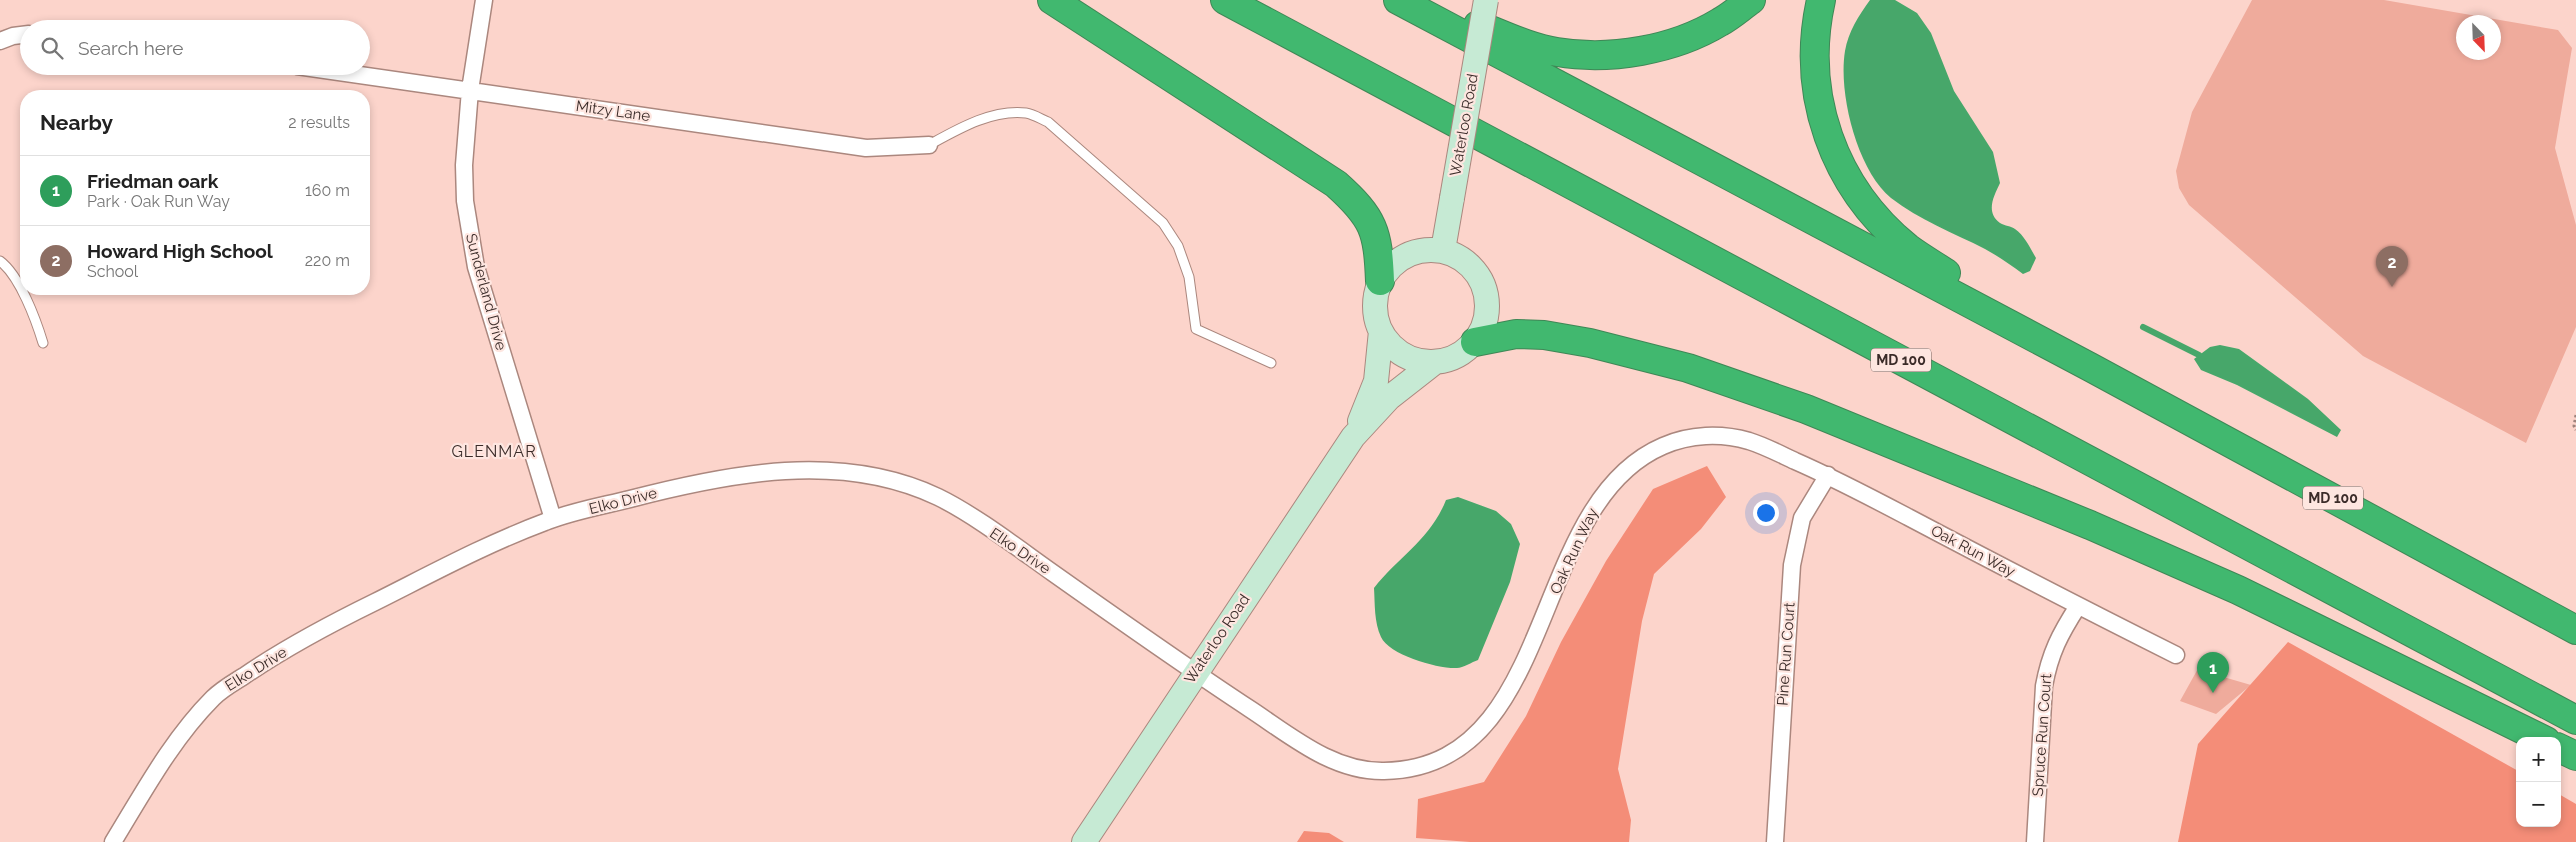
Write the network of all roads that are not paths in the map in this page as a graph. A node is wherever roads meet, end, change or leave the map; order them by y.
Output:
1 (484, 0) edge
2 (1052, 0) edge
3 (1225, 0) edge
4 (1398, 0) edge
5 (1420, 0) edge
6 (1486, 0) edge
7 (1751, 0) edge
8 (1821, 0) edge
9 (20, 35) edge
10 (0, 41) edge
11 (362, 75) edge
12 (470, 90) junction
13 (929, 145) joint
14 (1443, 250) junction
15 (0, 261) edge
16 (1380, 281) junction
17 (20, 289) edge
18 (23, 295) edge
19 (1381, 331) junction
20 (1475, 342) junction
21 (43, 343) dead end
22 (1435, 362) junction
23 (1271, 363) dead end
24 (2090, 367) junction
25 (1353, 437) junction
26 (1828, 475) junction
27 (553, 518) junction
28 (2078, 606) junction
29 (2576, 630) edge
30 (2176, 655) dead end
31 (1194, 673) junction
32 (2576, 720) edge
33 (2538, 737) edge
34 (2561, 748) edge
35 (2576, 756) edge
36 (113, 842) edge
37 (1084, 842) edge
38 (1775, 842) edge
39 (2035, 842) edge

1 - 12 street, Sunderland Drive
2 - 16 highway
3 - 32 highway, MD 100
4 - 24 highway, MD 100
5 - 7 highway
6 - 14 main road, Waterloo Road, bridge
8 - 24 highway
9 - 10 street
11 - 12 street, Mitzy Lane
12 - 13 street, Mitzy Lane
12 - 27 street, Sunderland Drive
13 - 23 lane
14 - 16 main road
14 - 20 main road
15 - 17 lane
16 - 19 main road
18 - 21 lane
19 - 22 main road
19 - 25 main road, Waterloo Road
20 - 22 main road
20 - 33 highway
22 - 25 main road, Waterloo Road
24 - 29 highway, MD 100
25 - 31 main road, Waterloo Road
26 - 28 street, Oak Run Way
26 - 31 street, Oak Run Way
26 - 38 street, Pine Run Court
27 - 31 street, Elko Drive
27 - 36 street, Elko Drive
28 - 30 street, Oak Run Way
28 - 39 street, Spruce Run Court
31 - 37 main road, Waterloo Road
34 - 35 highway

